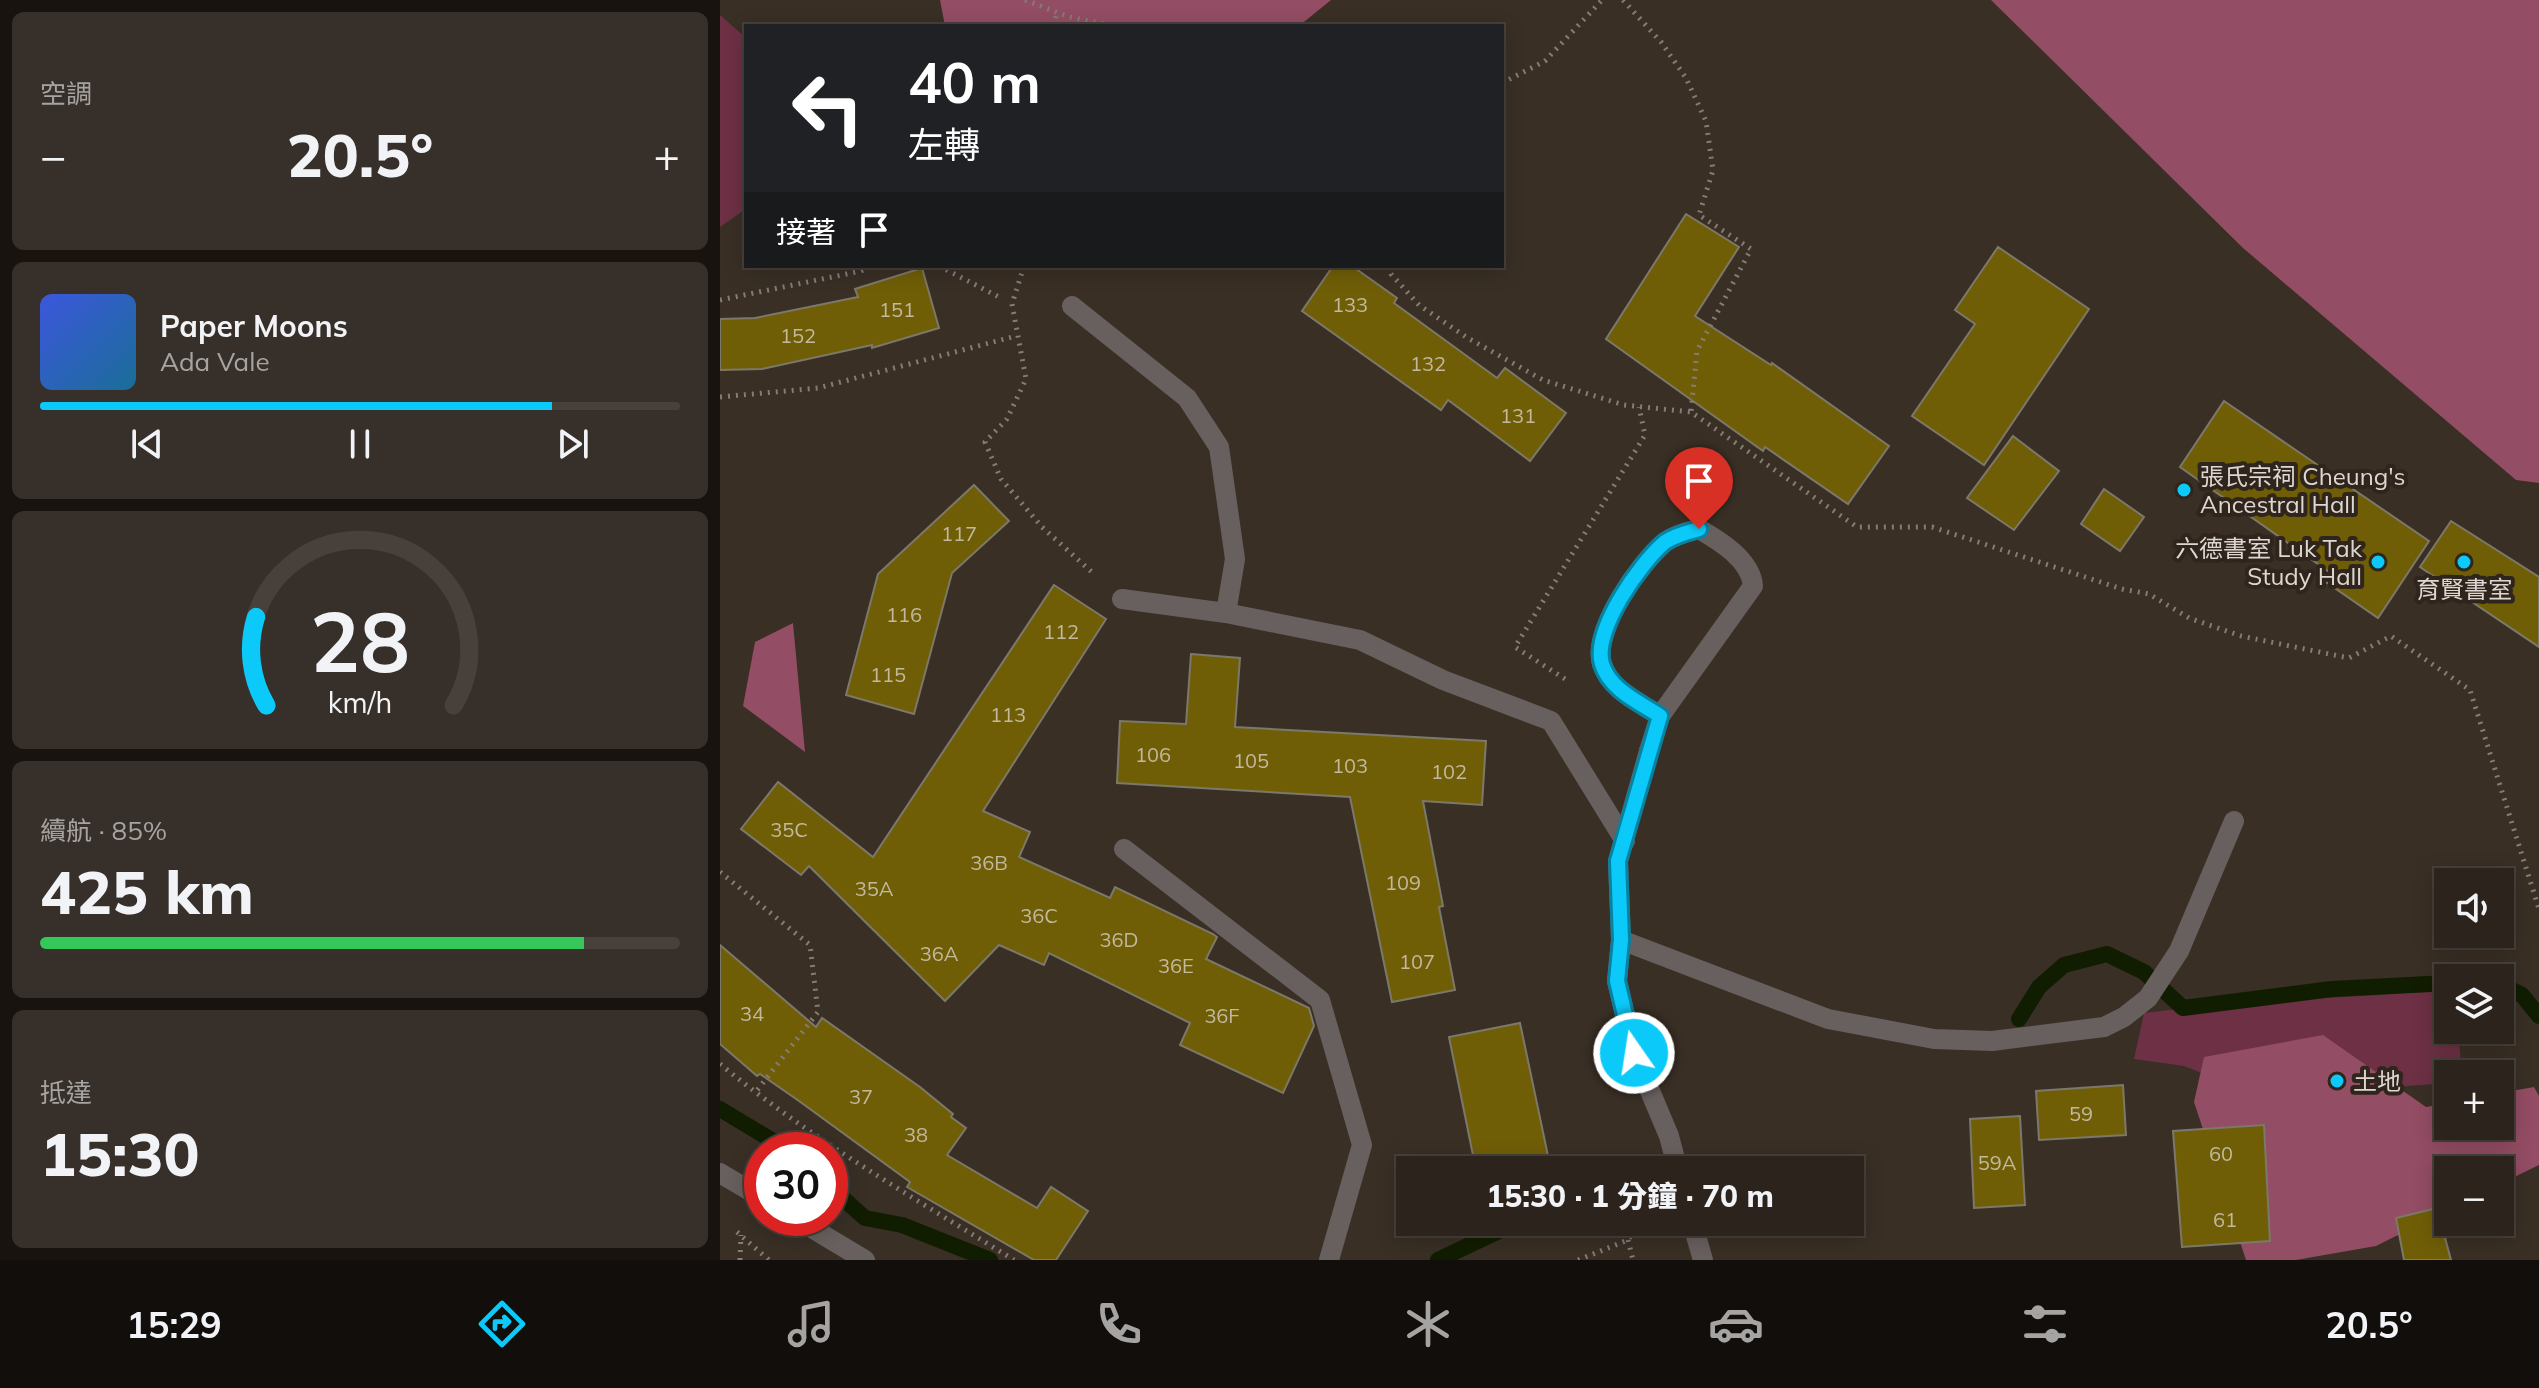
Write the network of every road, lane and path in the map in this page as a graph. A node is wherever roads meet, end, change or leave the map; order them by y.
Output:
1 (1025, 0) edge
2 (1602, 0) edge
3 (1623, 0) edge
4 (1057, 12) junction
5 (1054, 24) edge
6 (1107, 24) edge
7 (1504, 82) edge
8 (864, 268) edge
9 (943, 268) edge
10 (1023, 268) edge
11 (1390, 268) edge
12 (1001, 298) dead end
13 (720, 300) edge
14 (1072, 306) dead end
15 (1016, 336) junction
16 (720, 397) edge
17 (1691, 412) junction
18 (1122, 599) joint
19 (1226, 613) junction
20 (1660, 716) junction
21 (2234, 821) dead end
22 (1625, 841) junction
23 (1124, 849) dead end
24 (720, 872) edge
25 (2539, 909) edge
26 (1621, 940) junction
27 (720, 1064) edge
28 (755, 1093) junction
29 (1674, 1156) edge
30 (720, 1173) edge
31 (744, 1187) edge
32 (730, 1227) dead end
33 (741, 1235) junction
34 (825, 1236) edge
35 (1631, 1236) edge
36 (1695, 1236) edge
37 (1628, 1240) junction
38 (1700, 1259) edge
39 (740, 1260) edge
40 (769, 1260) edge
41 (865, 1260) edge
42 (1014, 1260) edge
43 (1329, 1260) edge
44 (1578, 1260) edge
45 (1633, 1260) edge

1 - 4 path
2 - 7 path
3 - 17 path
4 - 5 path
4 - 6 path
8 - 13 path
9 - 12 path
10 - 15 path
11 - 17 path
14 - 19 street
15 - 16 path
15 - 18 path
17 - 25 path
18 - 19 street
19 - 22 street
20 - 20 street
20 - 22 street
21 - 26 street
22 - 26 street
23 - 43 street
24 - 28 path
26 - 29 street
27 - 28 path
28 - 42 path
30 - 31 street
32 - 33 path
33 - 39 path
33 - 40 path
34 - 41 street
35 - 37 path
36 - 38 street
37 - 44 path
37 - 45 path

